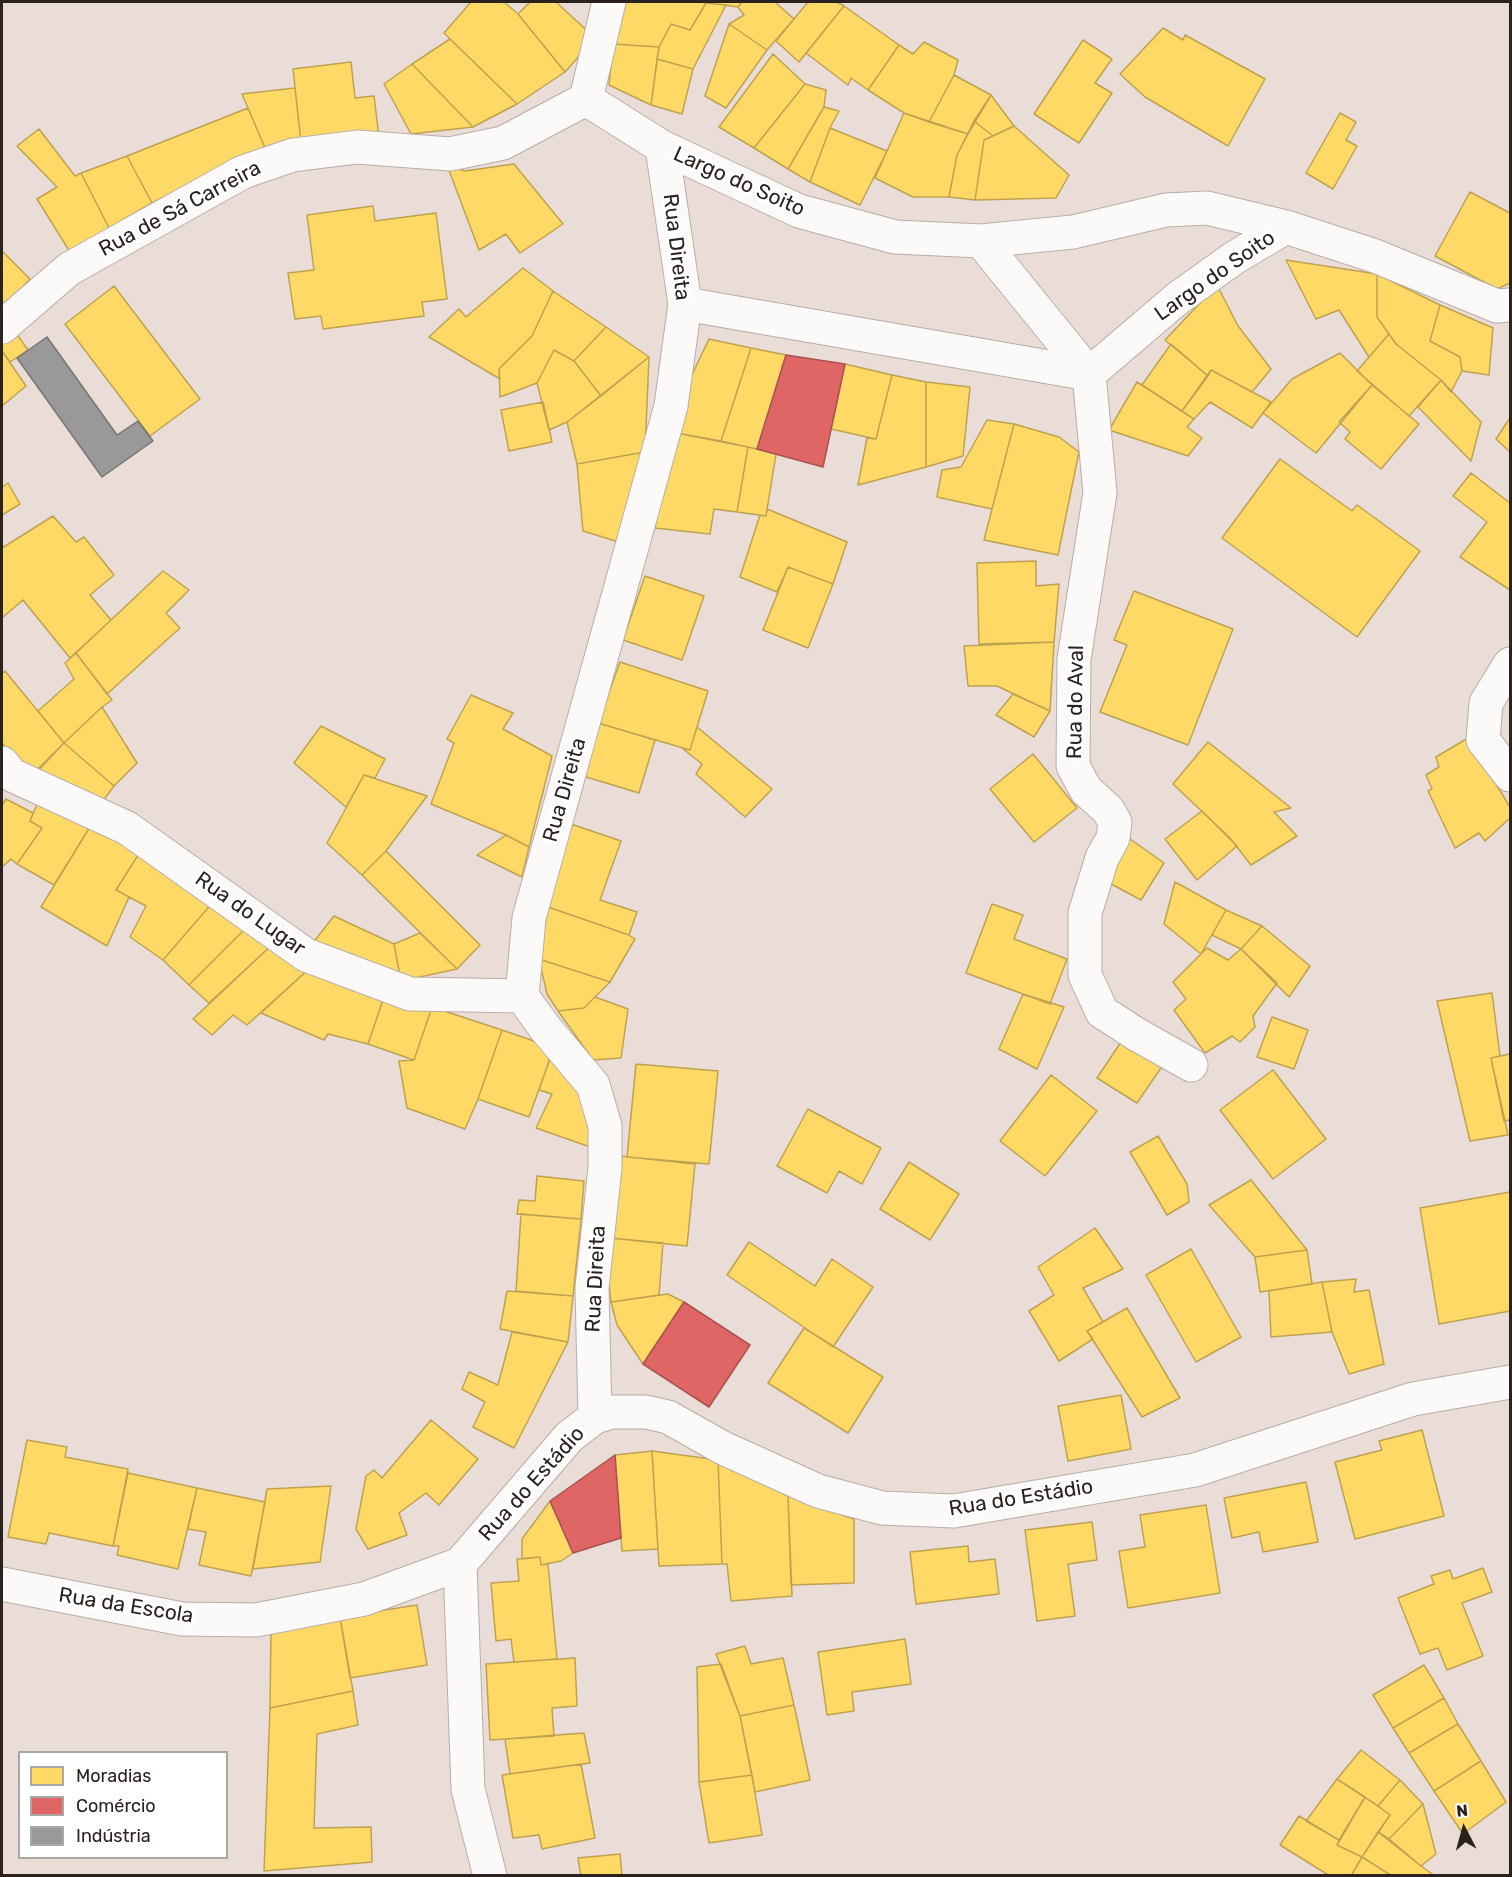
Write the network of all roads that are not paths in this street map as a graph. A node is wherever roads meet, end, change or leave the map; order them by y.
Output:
1 (609, 2) edge
2 (586, 99) junction
3 (662, 147) junction
4 (1286, 227) junction
5 (981, 241) junction
6 (685, 304) junction
7 (1510, 305) edge
8 (2, 327) edge
9 (1089, 375) junction
10 (1510, 664) edge
11 (2, 763) edge
12 (1510, 775) edge
13 (522, 996) junction
14 (1191, 1065) dead end
15 (1510, 1382) edge
16 (595, 1417) junction
17 (460, 1564) junction
18 (2, 1584) edge
19 (490, 1875) edge

1 - 2 street
2 - 3 street, Largo do Soito
2 - 8 street, Rua de Sá Carreira
3 - 5 street, Largo do Soito
3 - 6 street, Rua Direita
4 - 5 street, Largo do Soito
4 - 7 street
4 - 9 street, Largo do Soito
5 - 9 street
6 - 9 street
6 - 13 street, Rua Direita
9 - 14 street, Rua do Aval
10 - 12 street
11 - 13 street, Rua do Lugar
13 - 16 street, Rua Direita
15 - 16 street, Rua do Estádio
16 - 17 street, Rua do Estádio
17 - 18 street, Rua da Escola
17 - 19 street

